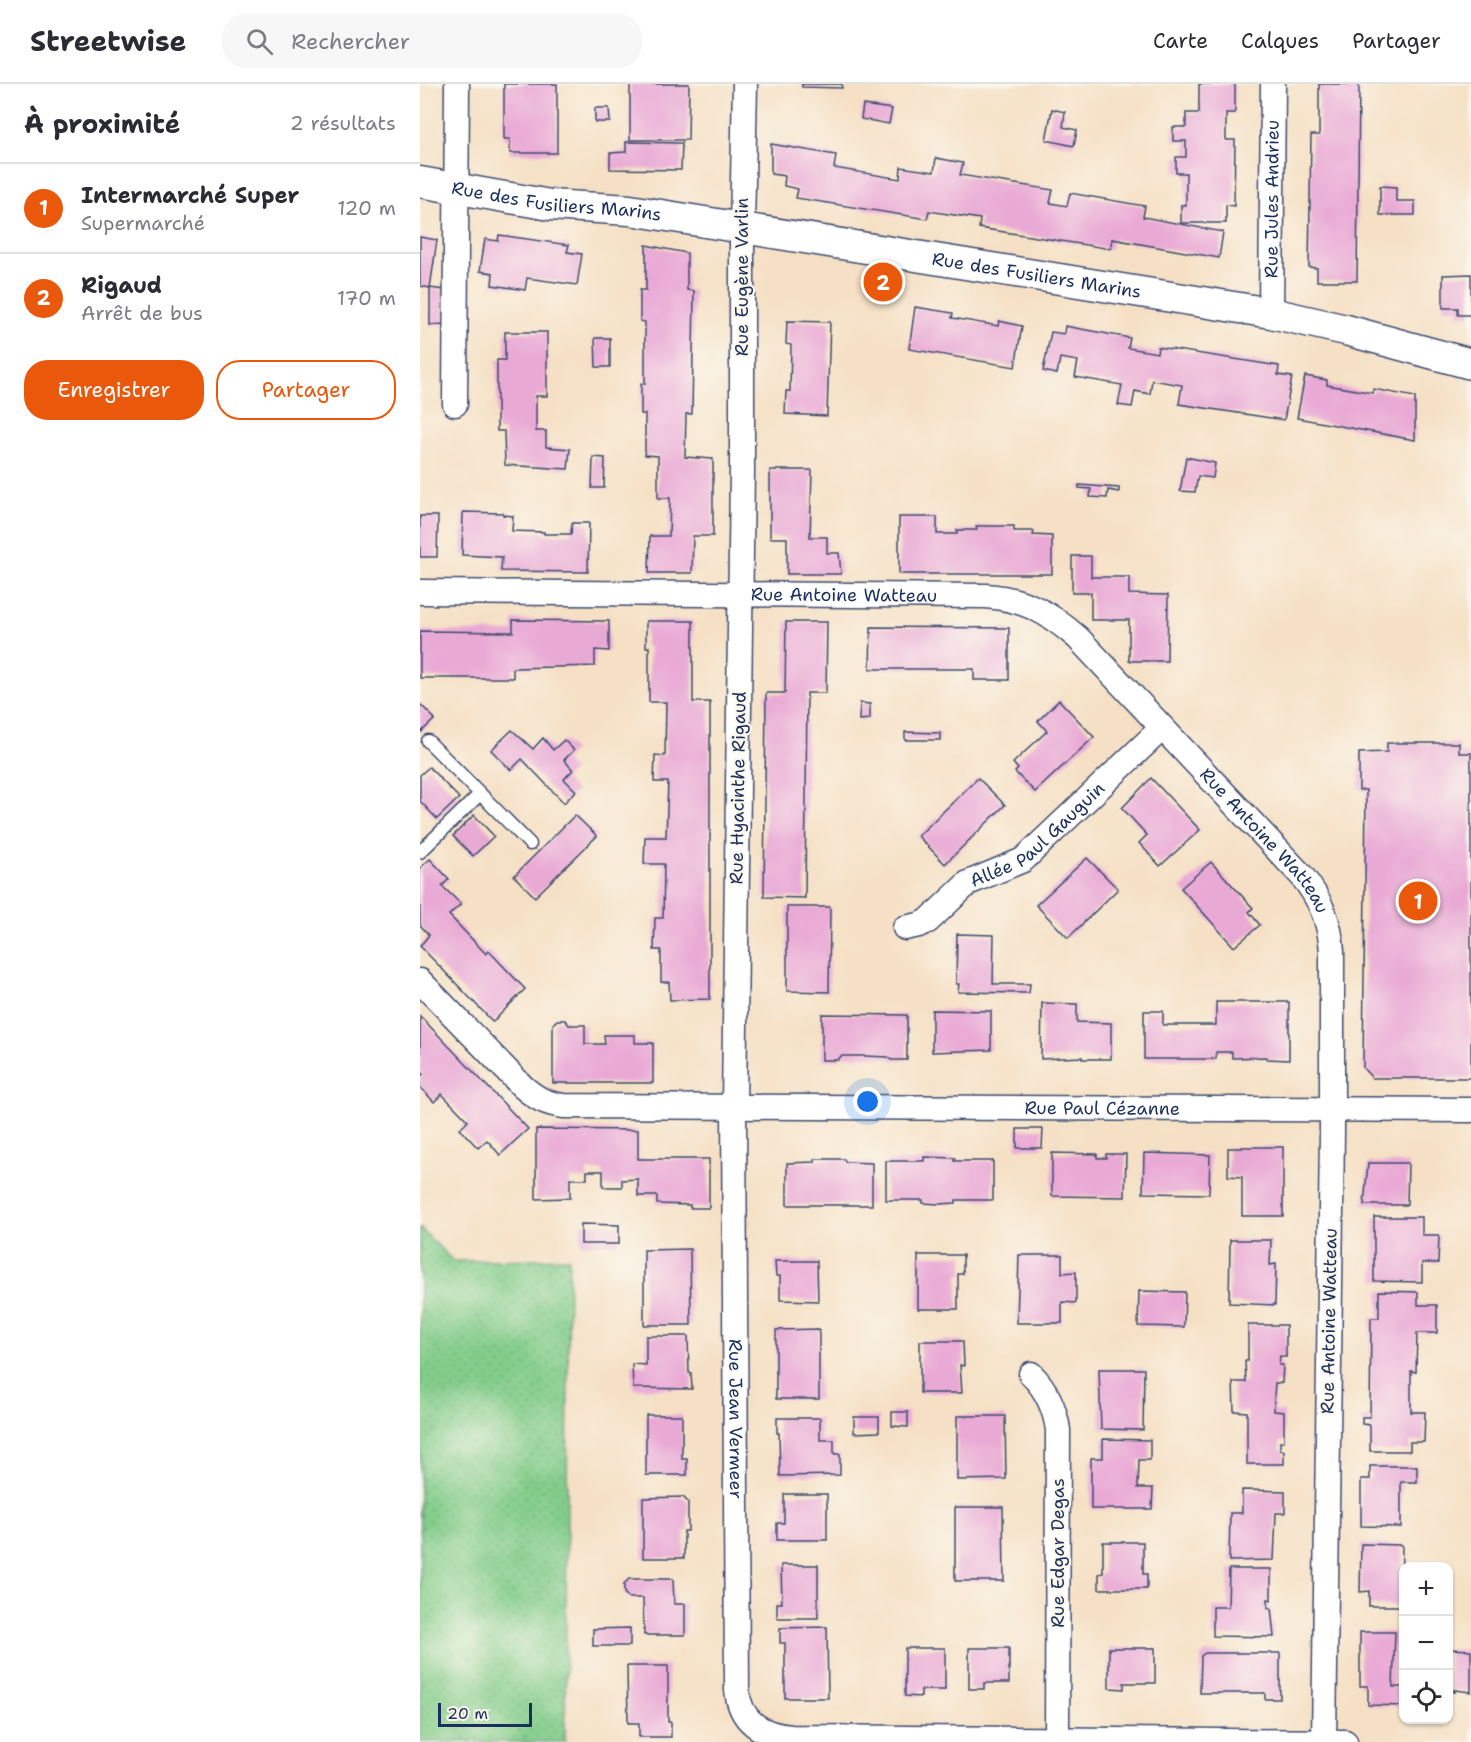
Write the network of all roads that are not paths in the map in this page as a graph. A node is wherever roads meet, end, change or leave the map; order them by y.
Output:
1 (457, 84) edge
2 (745, 84) edge
3 (1273, 84) edge
4 (420, 182) edge
5 (456, 188) junction
6 (742, 228) junction
7 (1271, 313) junction
8 (1471, 364) edge
9 (455, 404) dead end
10 (742, 470) joint
11 (420, 592) edge
12 (741, 594) junction
13 (1162, 728) junction
14 (428, 741) dead end
15 (480, 794) junction
16 (530, 844) dead end
17 (420, 852) edge
18 (905, 928) dead end
19 (420, 981) edge
20 (734, 1106) junction
21 (1332, 1109) junction
22 (1471, 1110) edge
23 (1031, 1374) dead end
24 (1057, 1740) junction
25 (1324, 1742) edge
26 (1345, 1742) edge

1 - 5 street
2 - 6 street, Rue Eugène Varlin
3 - 7 street, Rue Jules Andrieu
4 - 5 street, Rue des Fusiliers Marins
5 - 6 street, Rue des Fusiliers Marins
5 - 9 street
6 - 7 street, Rue des Fusiliers Marins
6 - 10 street, Rue Eugène Varlin
7 - 8 street, Rue des Fusiliers Marins
10 - 12 street, Rue Hyacinthe Rigaud
11 - 12 street, Rue Antoine Watteau
12 - 13 street, Rue Antoine Watteau
12 - 20 street, Rue Hyacinthe Rigaud
13 - 18 street, Allée Paul Gauguin
13 - 21 street, Rue Antoine Watteau
14 - 15 lane
15 - 16 lane
15 - 17 lane
19 - 20 street, Rue Paul Cézanne
20 - 21 street, Rue Paul Cézanne
20 - 24 street, Rue Jean Vermeer
21 - 22 street, Rue Paul Cézanne
21 - 25 street, Rue Antoine Watteau
23 - 24 street, Rue Edgar Degas
24 - 25 street
25 - 26 street

